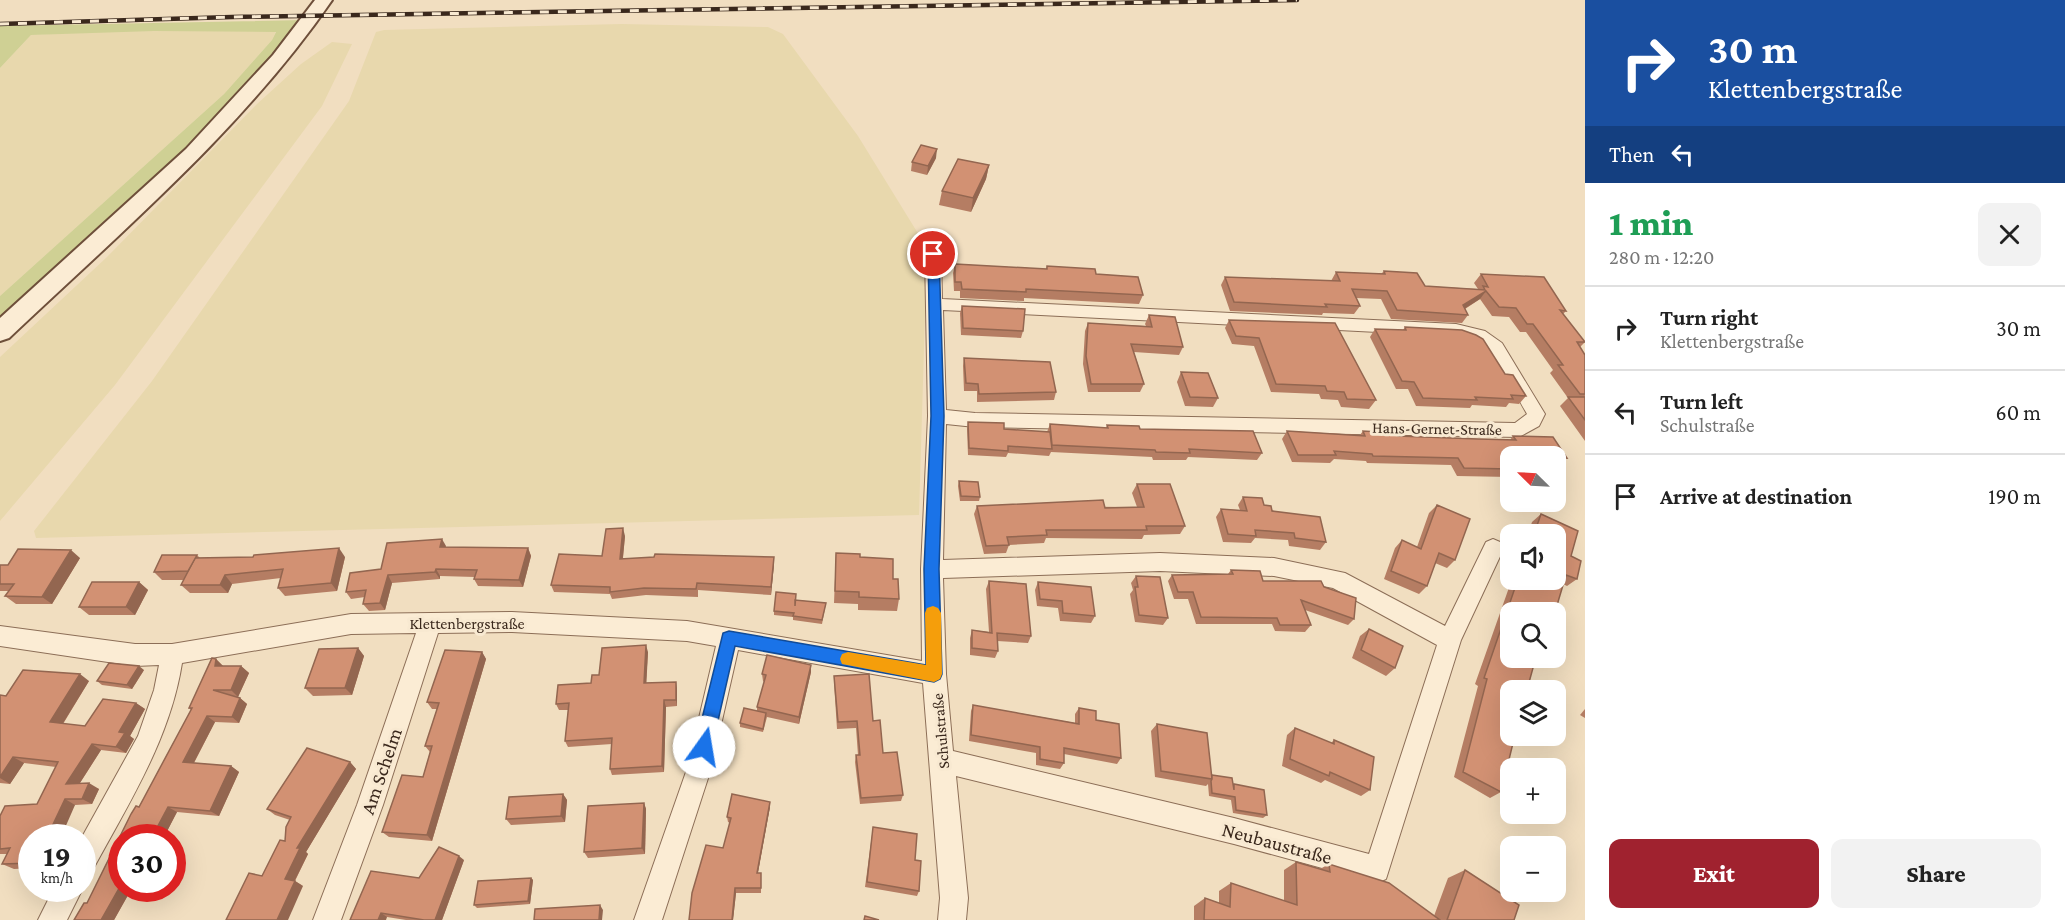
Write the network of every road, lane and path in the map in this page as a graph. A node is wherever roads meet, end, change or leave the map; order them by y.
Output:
1 (323, 1) edge
2 (933, 254) dead end
3 (934, 304) junction
4 (0, 332) edge
5 (937, 416) junction
6 (1493, 548) dead end
7 (932, 569) junction
8 (431, 621) junction
9 (0, 636) edge
10 (729, 638) junction
11 (1450, 640) junction
12 (172, 654) junction
13 (934, 674) junction
14 (943, 761) junction
15 (96, 838) edge
16 (62, 902) edge
17 (52, 920) edge
18 (327, 920) edge
19 (648, 920) edge
20 (952, 920) edge

1 - 4 street
2 - 3 street, Schulstraße
3 - 5 street, Schulstraße
3 - 5 street, Hans-Gernet-Straße
5 - 7 street, Schulstraße
6 - 11 street, Neubaustraße
7 - 11 street
7 - 13 street, Schulstraße
8 - 10 street, Klettenbergstraße
8 - 12 street, Klettenbergstraße
8 - 18 street, Am Schelm
9 - 12 street, Klettenbergstraße
10 - 13 street, Klettenbergstraße
10 - 19 street
11 - 14 street, Neubaustraße
12 - 15 street
13 - 14 street, Schulstraße
14 - 20 street, Schulstraße
16 - 17 street

